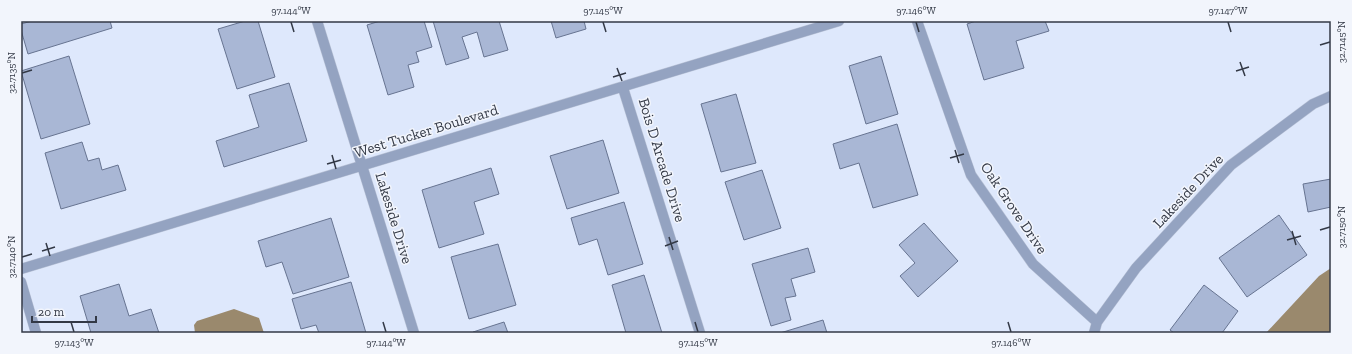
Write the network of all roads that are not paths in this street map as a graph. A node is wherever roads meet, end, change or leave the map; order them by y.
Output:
1 (317, 21) edge
2 (839, 21) edge
3 (916, 21) edge
4 (623, 88) junction
5 (1331, 96) edge
6 (362, 166) junction
7 (21, 269) edge
8 (21, 282) edge
9 (1097, 322) junction
10 (36, 333) edge
11 (414, 333) edge
12 (700, 333) edge
13 (1094, 333) edge

1 - 6 street, Lakeside Drive
2 - 4 street, West Tucker Boulevard
3 - 9 street, Oak Grove Drive
4 - 6 street, West Tucker Boulevard
4 - 12 street, Bois D Arcade Drive
5 - 9 street, Lakeside Drive
6 - 7 street, West Tucker Boulevard
6 - 11 street, Lakeside Drive
8 - 10 street
9 - 13 street, Lakeside Drive

